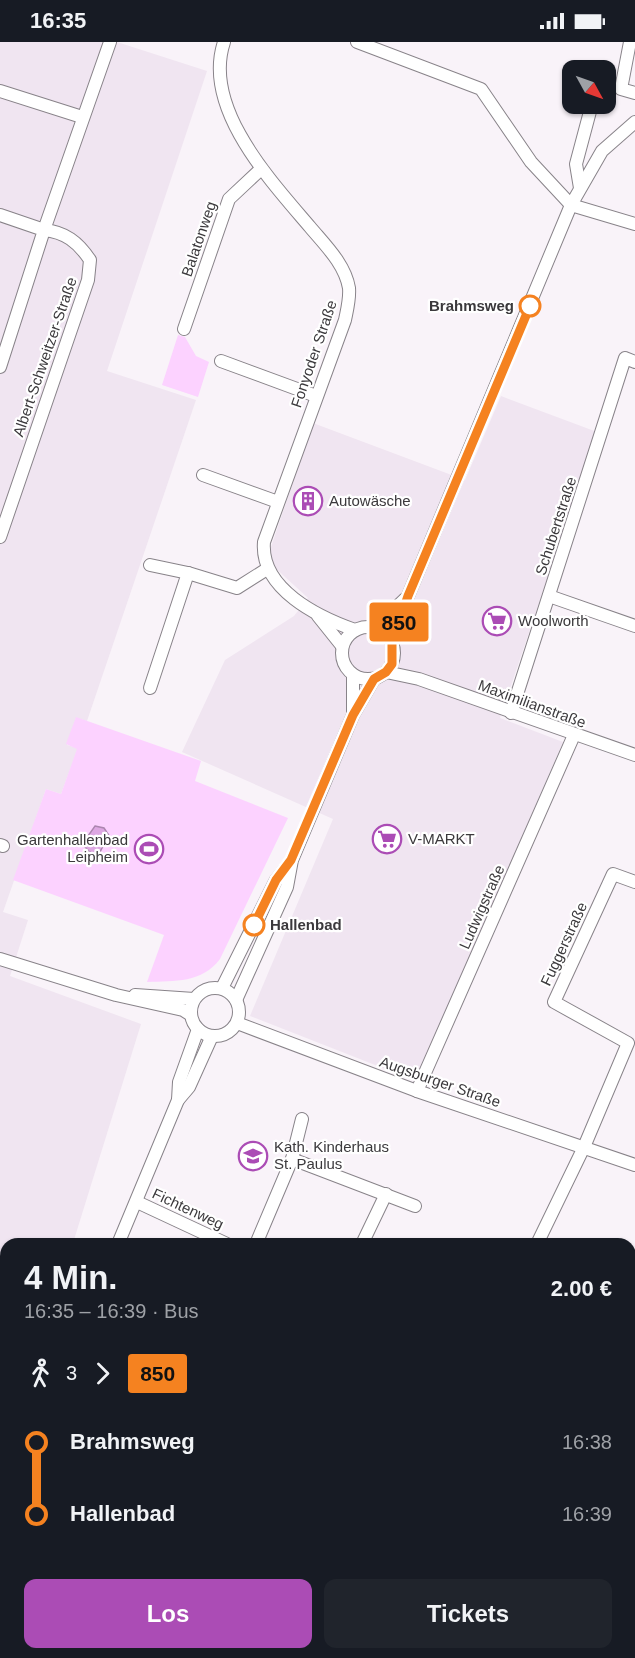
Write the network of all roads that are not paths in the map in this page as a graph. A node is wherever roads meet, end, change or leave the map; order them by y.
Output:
1 (110, 42) edge
2 (224, 42) edge
3 (357, 42) edge
4 (630, 42) edge
5 (0, 91) edge
6 (635, 93) edge
7 (589, 114) edge
8 (82, 117) junction
9 (635, 122) edge
10 (261, 169) junction
11 (580, 188) junction
12 (571, 205) junction
13 (0, 215) edge
14 (635, 224) edge
15 (44, 230) junction
16 (184, 329) dead end
17 (221, 360) dead end
18 (635, 362) edge
19 (0, 367) edge
20 (316, 396) junction
21 (203, 475) dead end
22 (278, 502) junction
23 (0, 537) edge
24 (150, 565) dead end
25 (267, 569) junction
26 (188, 573) junction
27 (408, 596) junction
28 (549, 596) junction
29 (318, 615) junction
30 (635, 626) edge
31 (375, 628) junction
32 (355, 630) junction
33 (392, 643) junction
34 (342, 646) junction
35 (393, 660) junction
36 (386, 672) junction
37 (353, 675) junction
38 (374, 679) junction
39 (419, 679) junction
40 (150, 688) dead end
41 (511, 713) junction
42 (353, 715) junction
43 (574, 735) junction
44 (635, 755) edge
45 (291, 860) junction
46 (635, 882) edge
47 (0, 959) edge
48 (222, 988) junction
49 (116, 995) junction
50 (194, 999) junction
51 (236, 1000) junction
52 (191, 1015) junction
53 (237, 1023) junction
54 (198, 1029) junction
55 (212, 1036) junction
56 (417, 1091) junction
57 (178, 1100) junction
58 (302, 1119) dead end
59 (584, 1147) junction
60 (292, 1159) junction
61 (635, 1165) edge
62 (386, 1194) junction
63 (137, 1202) junction
64 (415, 1206) dead end
65 (121, 1238) edge
66 (214, 1238) edge
67 (259, 1238) edge
68 (365, 1238) edge
69 (542, 1238) edge

1 - 8 street
2 - 10 street, Fonyoder Straße
3 - 12 street
4 - 6 street
5 - 8 street
7 - 11 street
8 - 15 street
9 - 11 street
10 - 16 street, Balatonweg
10 - 20 street, Fonyoder Straße
11 - 12 street
12 - 14 street
12 - 27 street
13 - 15 street, Albert-Schweitzer-Straße
15 - 19 street
15 - 23 street, Albert-Schweitzer-Straße
17 - 20 street
18 - 28 street, Schubertstraße
20 - 22 street, Fonyoder Straße
21 - 22 street
22 - 25 street, Fonyoder Straße
24 - 26 street
25 - 26 street
25 - 29 street
26 - 40 street
27 - 31 street
27 - 33 street
28 - 30 street
28 - 41 street, Schubertstraße
29 - 32 street
29 - 34 street
31 - 32 street
31 - 33 street
32 - 34 street
33 - 35 street
34 - 37 street
35 - 36 street
35 - 39 street, Maximilianstraße
36 - 38 street
36 - 39 street, Maximilianstraße
37 - 38 street
37 - 42 street
38 - 42 street
39 - 41 street, Maximilianstraße
41 - 43 street, Maximilianstraße
42 - 45 street
43 - 44 street, Maximilianstraße
43 - 56 street, Ludwigstraße
45 - 48 street
45 - 51 street
46 - 59 street, Fuggerstraße
47 - 49 street
48 - 50 street
48 - 51 street
49 - 50 street
49 - 52 street
50 - 52 street
51 - 53 street
52 - 54 street
53 - 55 street
53 - 56 street, Augsburger Straße
54 - 55 street
54 - 57 street
55 - 57 street
56 - 59 street, Augsburger Straße
57 - 63 street
58 - 60 street
59 - 61 street, Augsburger Straße
59 - 69 street
60 - 62 street
60 - 67 street
62 - 64 street
62 - 68 street
63 - 65 street
63 - 66 street, Fichtenweg

